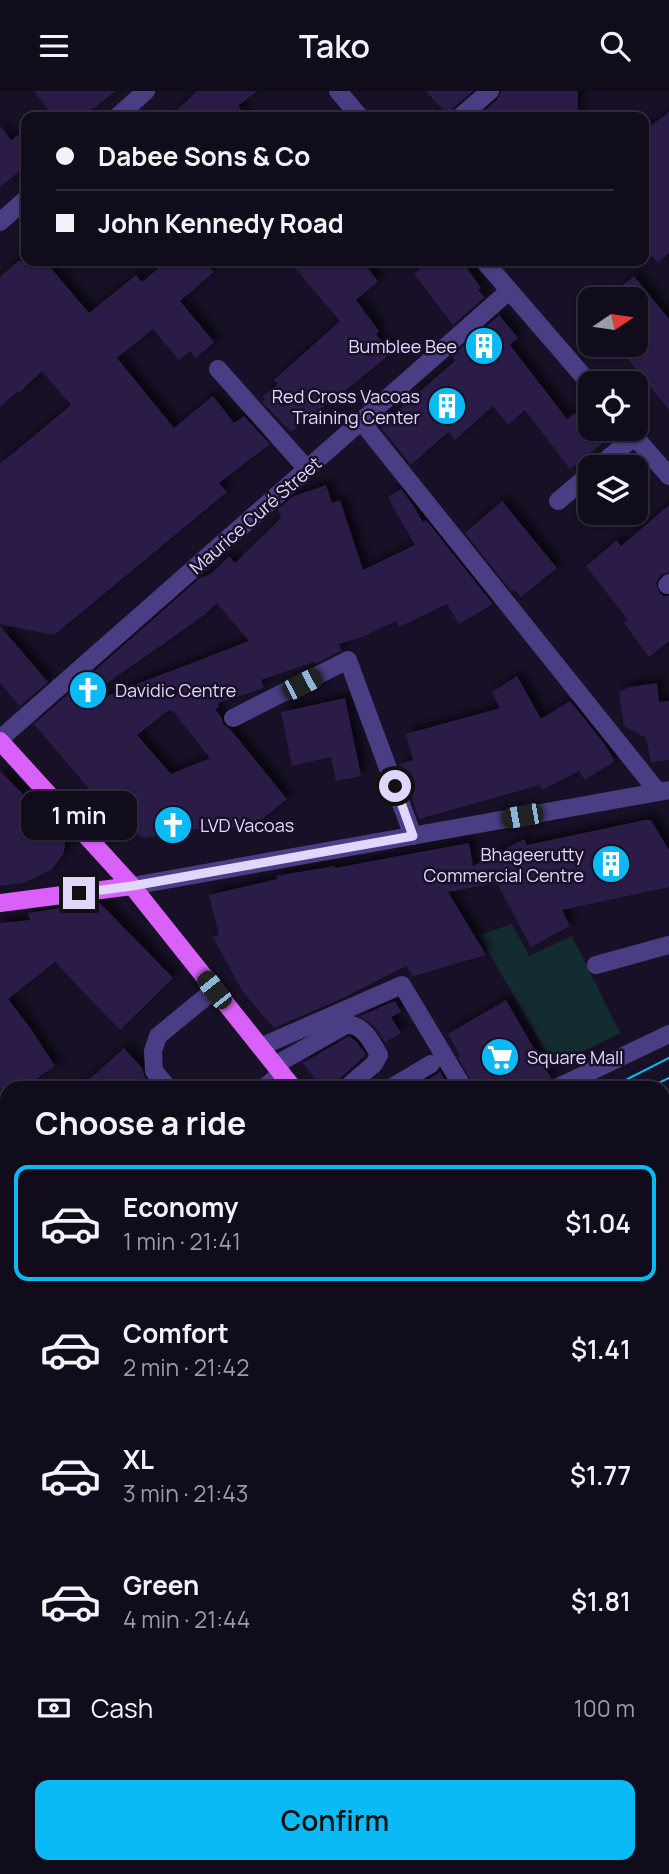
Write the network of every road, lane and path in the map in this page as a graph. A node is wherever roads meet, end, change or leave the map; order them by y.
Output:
1 (146, 91) edge
2 (338, 91) edge
3 (490, 91) edge
4 (123, 112) edge
5 (356, 112) edge
6 (466, 112) edge
7 (21, 203) edge
8 (0, 222) edge
9 (490, 266) edge
10 (509, 291) junction
11 (218, 369) dead end
12 (579, 371) edge
13 (360, 421) junction
14 (623, 441) edge
15 (639, 441) edge
16 (609, 455) edge
17 (307, 468) junction
18 (669, 476) edge
19 (578, 484) edge
20 (558, 501) dead end
21 (233, 718) dead end
22 (0, 740) edge
23 (663, 791) edge
24 (413, 836) junction
25 (132, 886) junction
26 (0, 903) edge
27 (669, 945) edge
28 (596, 965) dead end
29 (214, 990) junction
30 (669, 1034) edge
31 (260, 1047) junction
32 (431, 1064) dead end
33 (278, 1069) junction
34 (162, 1081) edge
35 (269, 1081) edge
36 (288, 1081) edge
37 (354, 1081) edge
38 (402, 1081) edge
39 (459, 1081) edge
40 (571, 1081) edge

1 - 4 street
2 - 5 street
3 - 6 street
7 - 8 street
9 - 10 street
10 - 12 street
10 - 13 street, Maurice Curé Street
11 - 17 street
13 - 17 street, Maurice Curé Street
13 - 23 street
14 - 16 street
15 - 18 street
17 - 22 street, Maurice Curé Street
19 - 20 street
21 - 24 street
22 - 25 main road
23 - 24 street
24 - 25 street
25 - 26 main road
25 - 29 main road
27 - 28 street
29 - 31 main road
29 - 34 street
30 - 40 street
31 - 33 main road
31 - 39 street
32 - 38 street
33 - 35 street
33 - 36 main road
33 - 37 street

